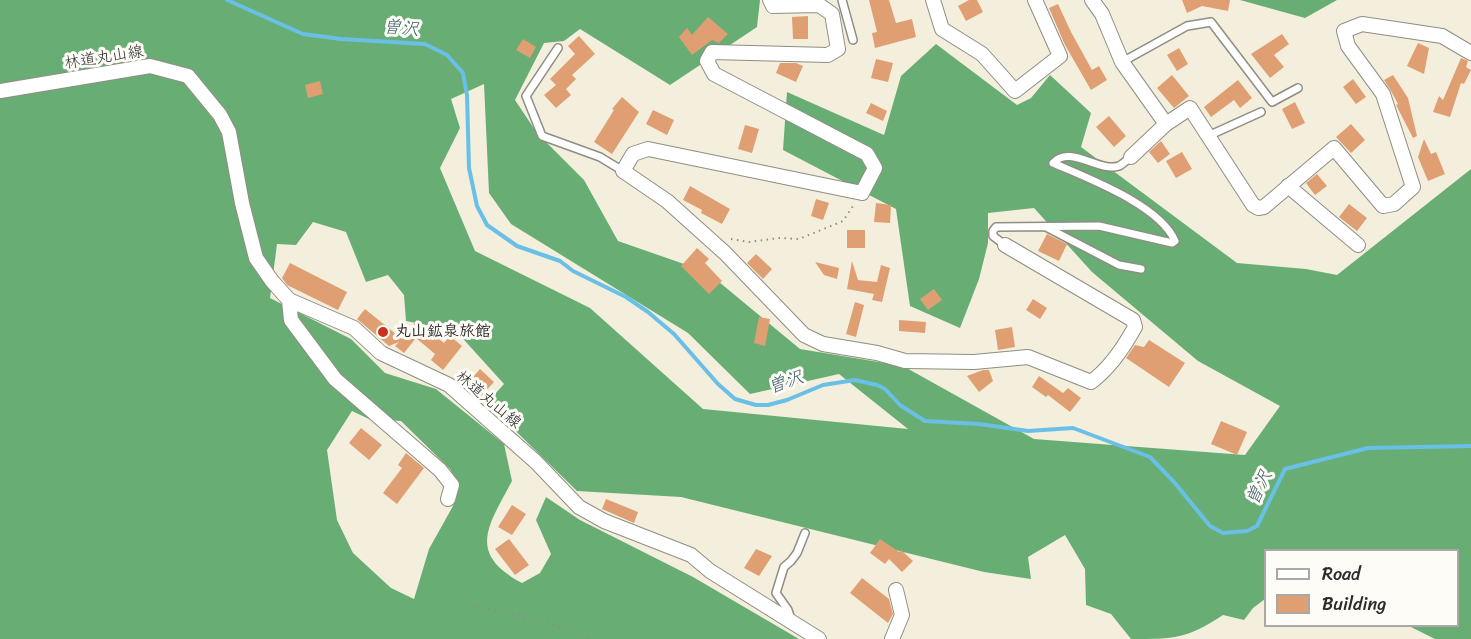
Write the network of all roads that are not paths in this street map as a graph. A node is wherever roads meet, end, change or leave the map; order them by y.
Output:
1 (770, 0) edge
2 (842, 0) edge
3 (933, 0) edge
4 (1035, 0) edge
5 (1092, 0) edge
6 (853, 40) dead end
7 (558, 48) dead end
8 (1471, 53) edge
9 (1122, 62) junction
10 (1298, 88) dead end
11 (0, 91) edge
12 (1261, 112) dead end
13 (1166, 124) junction
14 (1208, 136) junction
15 (1131, 157) joint
16 (623, 171) junction
17 (1288, 186) junction
18 (1044, 226) junction
19 (1005, 245) joint
20 (1358, 245) dead end
21 (1141, 269) dead end
22 (289, 300) junction
23 (448, 499) dead end
24 (805, 533) dead end
25 (896, 590) dead end
26 (792, 622) junction
27 (819, 639) edge
28 (892, 639) edge

1 - 16 street
2 - 6 lane
3 - 4 street
5 - 9 street
7 - 16 lane
8 - 17 street
9 - 10 lane
9 - 13 street
11 - 22 street, 林道丸山線
12 - 14 lane
13 - 14 street
13 - 15 street
14 - 17 street
15 - 18 lane
16 - 19 street
17 - 20 street
18 - 19 lane
18 - 21 lane
22 - 23 street
22 - 26 street, 林道丸山線
24 - 26 lane
25 - 28 street
26 - 27 street, 林道丸山線

